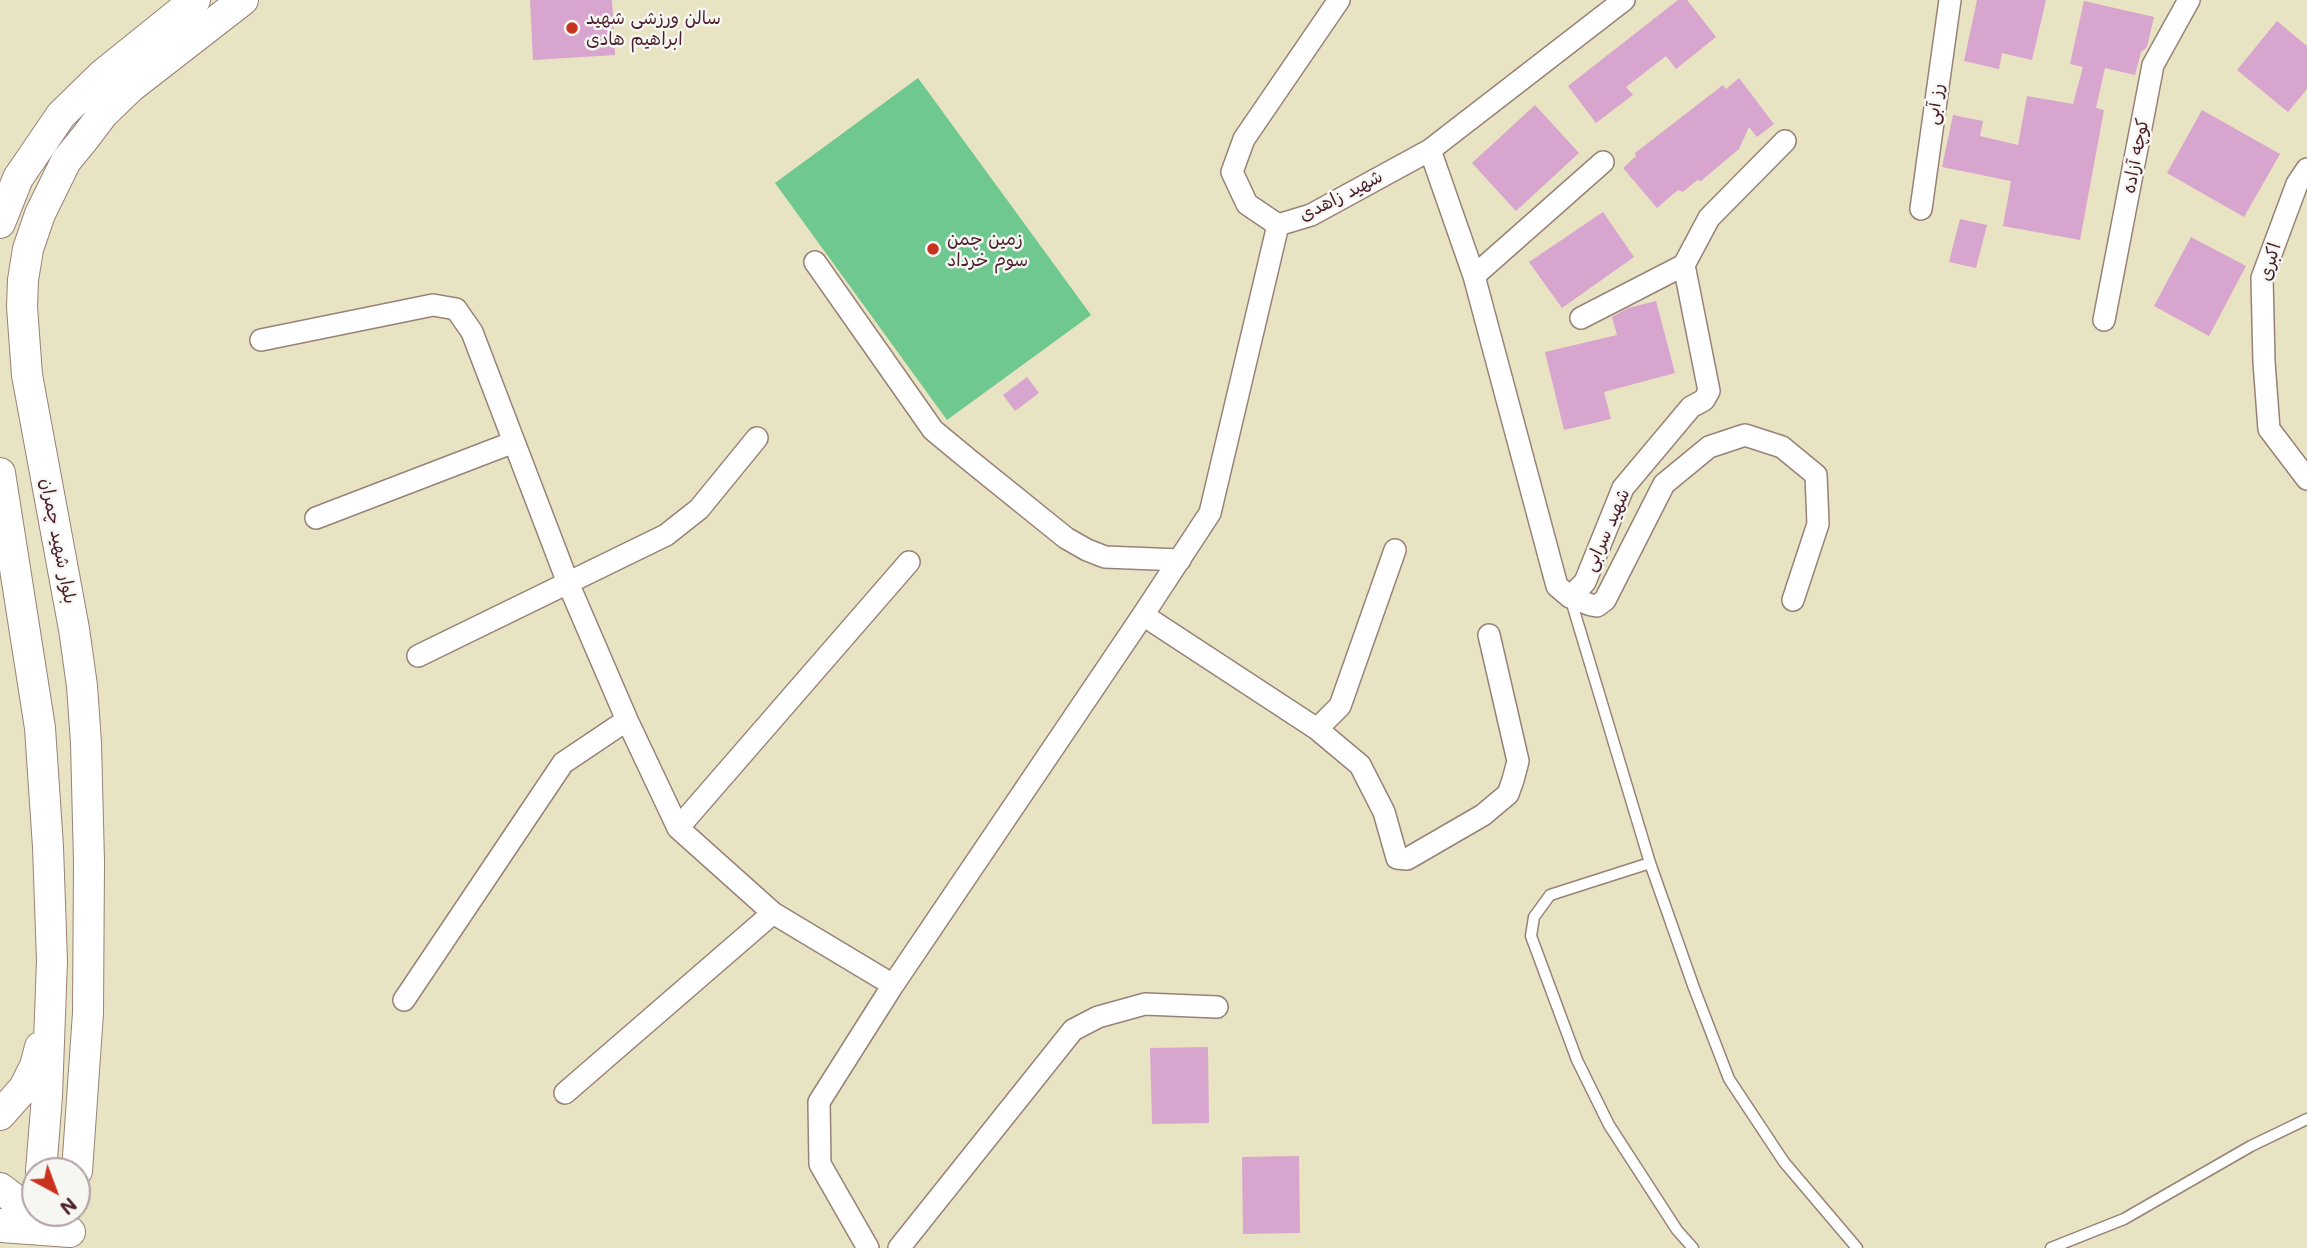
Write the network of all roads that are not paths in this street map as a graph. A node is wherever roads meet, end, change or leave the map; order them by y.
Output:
1 (195, 0) edge
2 (243, 0) edge
3 (1339, 0) edge
4 (1624, 0) edge
5 (1950, 0) edge
6 (2189, 0) edge
7 (1785, 141) dead end
8 (1430, 150) junction
9 (1603, 162) dead end
10 (2307, 169) edge
11 (1921, 209) dead end
12 (0, 223) edge
13 (1278, 225) junction
14 (815, 262) dead end
15 (1684, 265) junction
16 (1474, 276) junction
17 (1581, 318) dead end
18 (2104, 320) dead end
19 (261, 341) dead end
20 (757, 438) dead end
21 (514, 442) junction
22 (0, 473) edge
23 (2307, 479) edge
24 (316, 518) dead end
25 (1395, 550) dead end
26 (1180, 560) junction
27 (909, 562) dead end
28 (568, 583) junction
29 (1570, 597) junction
30 (1793, 600) dead end
31 (1143, 615) junction
32 (1489, 635) dead end
33 (418, 656) dead end
34 (627, 720) junction
35 (1317, 729) junction
36 (678, 828) junction
37 (1650, 863) junction
38 (773, 913) junction
39 (893, 985) junction
40 (404, 1000) dead end
41 (1217, 1007) dead end
42 (49, 1013) junction
43 (565, 1093) dead end
44 (0, 1115) edge
45 (2307, 1119) edge
46 (43, 1157) edge
47 (78, 1157) edge
48 (0, 1188) edge
49 (21, 1188) edge
50 (0, 1226) edge
51 (38, 1231) edge
52 (70, 1231) edge
53 (868, 1248) edge
54 (899, 1248) edge
55 (1693, 1248) edge
56 (1857, 1248) edge
57 (2050, 1248) edge

1 - 12 main road
2 - 47 main road, بلوار شهید چمران
3 - 13 street, شهید زاهدی
4 - 8 street, شهید زاهدی
5 - 11 street, رز آبی
6 - 18 street, کوچه آزاده
7 - 15 street
8 - 13 street, شهید زاهدی
8 - 16 street
9 - 16 street
10 - 23 street, اکبری
13 - 26 street
14 - 26 street
15 - 17 street
15 - 29 street, شهید سرابی
16 - 29 street
19 - 21 street
20 - 28 street
21 - 24 street
21 - 28 street
22 - 42 main road
25 - 35 street
26 - 31 street
27 - 36 street
28 - 33 street
28 - 34 street
29 - 30 street
29 - 37 lane
31 - 35 street
31 - 39 street
32 - 35 street
34 - 36 street
34 - 40 street
36 - 38 street
37 - 55 lane
37 - 56 lane
38 - 39 street
38 - 43 street
39 - 53 street
41 - 54 street
42 - 44 main road
42 - 46 main road
45 - 57 lane
48 - 49 main road
48 - 50 main road
50 - 51 main road
51 - 52 main road

